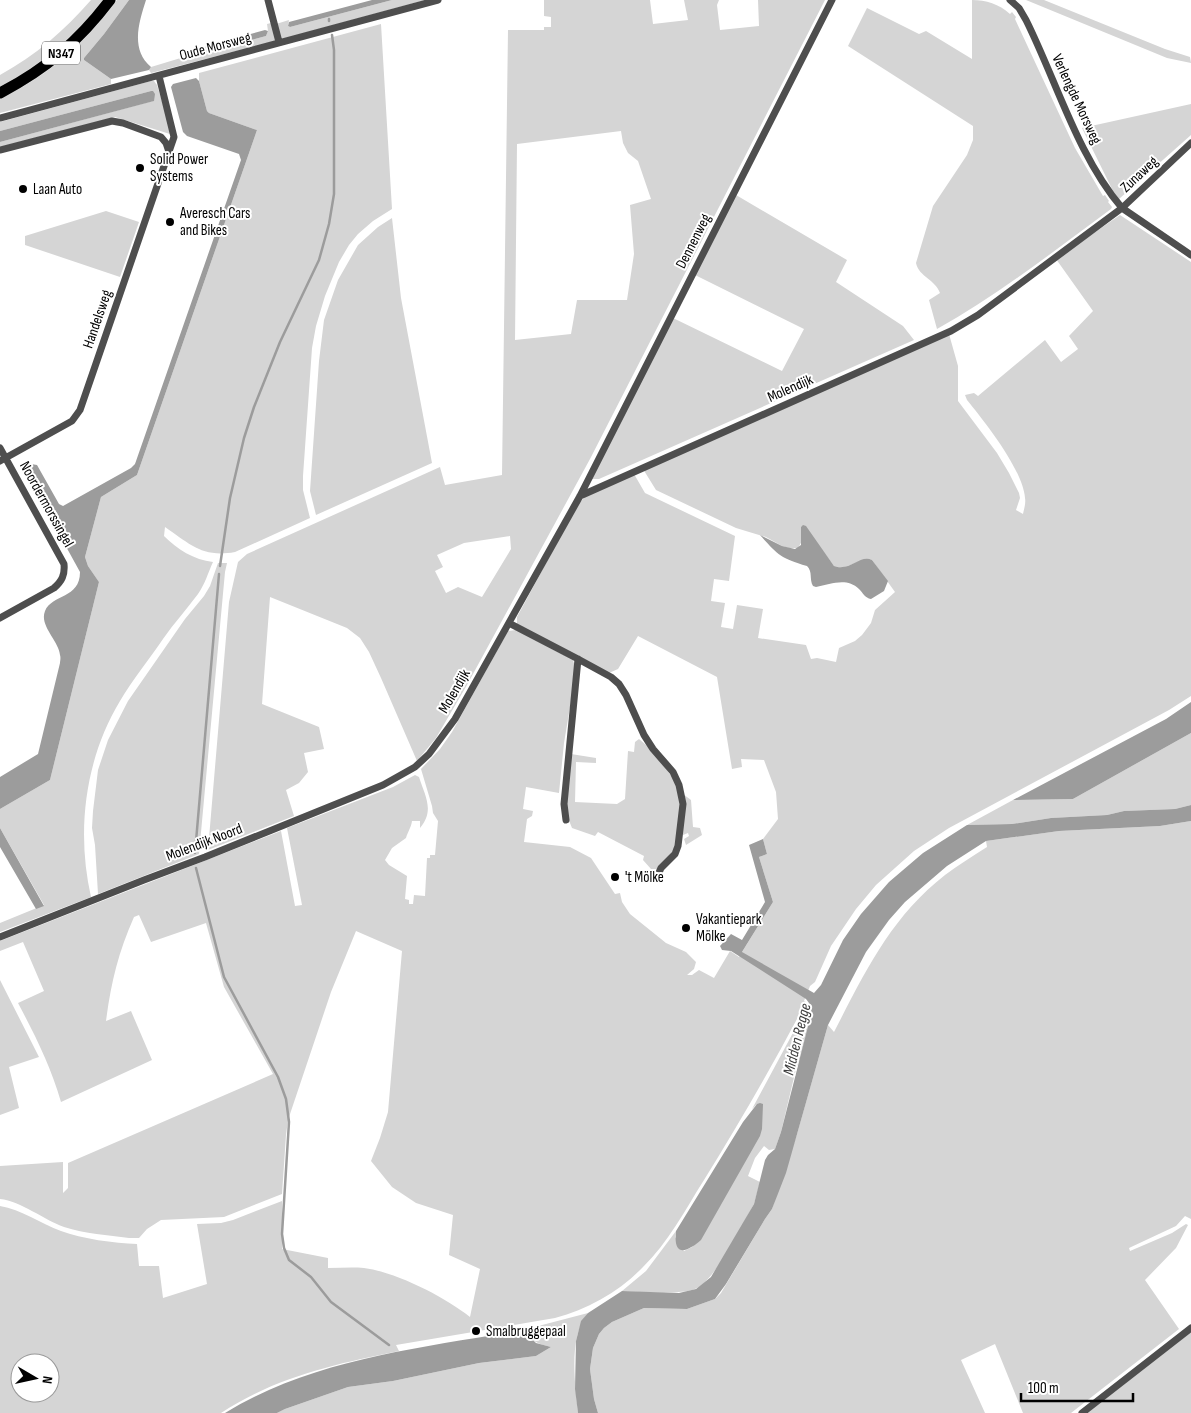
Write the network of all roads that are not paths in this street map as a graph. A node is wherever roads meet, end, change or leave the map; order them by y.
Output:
1 (110, 0) edge
2 (268, 0) edge
3 (438, 0) edge
4 (832, 0) edge
5 (1010, 0) edge
6 (279, 42) junction
7 (158, 76) junction
8 (0, 93) edge
9 (0, 118) edge
10 (1191, 143) edge
11 (0, 150) edge
12 (170, 152) junction
13 (1122, 208) junction
14 (1191, 256) edge
15 (0, 448) edge
16 (3, 459) edge
17 (580, 496) junction
18 (0, 618) edge
19 (509, 623) junction
20 (578, 659) junction
21 (416, 768) joint
22 (566, 820) dead end
23 (657, 877) dead end
24 (0, 937) edge
25 (1191, 1328) edge
26 (1082, 1413) edge

1 - 8 main road, N347
2 - 6 street
3 - 6 street, Oude Morsweg
4 - 17 street, Dennenweg
5 - 13 street, Verlengde Morsweg
6 - 7 street, Oude Morsweg
7 - 9 street, Oude Morsweg
7 - 12 street, Handelsweg
10 - 13 street, Zunaweg
11 - 12 street
12 - 16 street, Handelsweg
13 - 14 street, Zunaweg
13 - 17 street, Molendijk
15 - 16 street, Noordermorssingel
16 - 18 street, Noordermorssingel
17 - 19 street, Molendijk
19 - 20 street
19 - 21 street, Molendijk
20 - 22 street
20 - 23 street
21 - 24 street, Molendijk Noord
25 - 26 street

